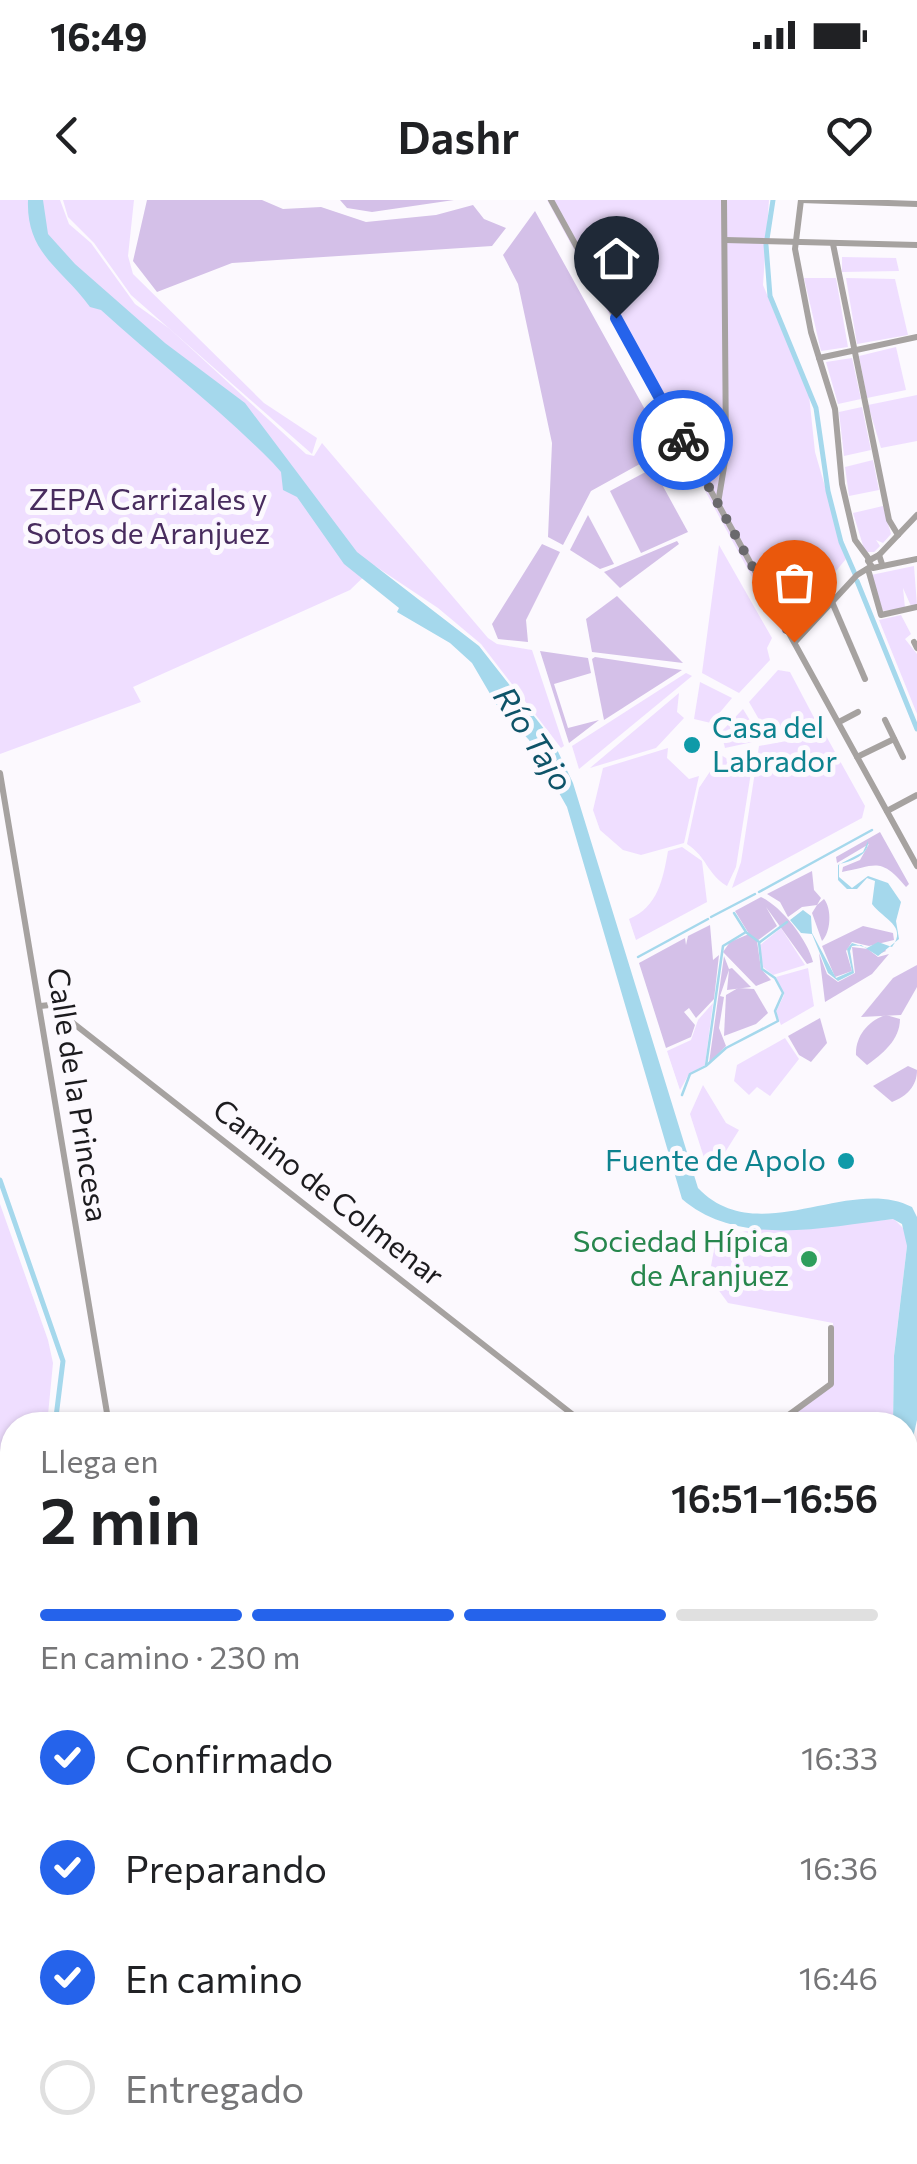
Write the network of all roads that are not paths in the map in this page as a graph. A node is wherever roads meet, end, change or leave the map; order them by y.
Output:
1 (552, 200) edge
2 (724, 200) edge
3 (801, 200) edge
4 (858, 201) edge
5 (873, 201) edge
6 (917, 204) edge
7 (725, 240) junction
8 (794, 243) junction
9 (833, 244) junction
10 (917, 245) edge
11 (917, 337) edge
12 (854, 350) junction
13 (819, 358) junction
14 (718, 504) junction
15 (917, 515) edge
16 (898, 535) junction
17 (880, 560) junction
18 (916, 561) edge
19 (869, 565) junction
20 (832, 602) junction
21 (917, 607) edge
22 (794, 642) junction
23 (865, 679) dead end
24 (858, 712) dead end
25 (885, 720) dead end
26 (839, 722) junction
27 (894, 738) junction
28 (857, 757) junction
29 (903, 757) dead end
30 (0, 772) edge
31 (917, 795) edge
32 (887, 812) junction
33 (917, 866) edge
34 (40, 1006) junction
35 (831, 1328) dead end
36 (107, 1412) edge
37 (569, 1412) edge
38 (793, 1412) edge

1 - 14 street
2 - 7 street
3 - 4 street
3 - 8 street
4 - 5 street
5 - 6 street
7 - 8 street
7 - 14 street
8 - 9 street
8 - 13 street
9 - 10 street
9 - 12 street
11 - 12 street
12 - 13 street
12 - 16 street
13 - 19 street
14 - 22 street
15 - 16 street
16 - 17 street
17 - 18 street
17 - 19 street
19 - 20 street
19 - 21 street
20 - 22 street
20 - 23 street
22 - 26 street
24 - 26 street
25 - 27 street
26 - 28 street
27 - 28 street
27 - 29 street
28 - 32 street
30 - 34 street, Calle de la Princesa
31 - 32 street
32 - 33 street
34 - 36 street, Calle de la Princesa
34 - 37 street, Camino de Colmenar
35 - 38 street

